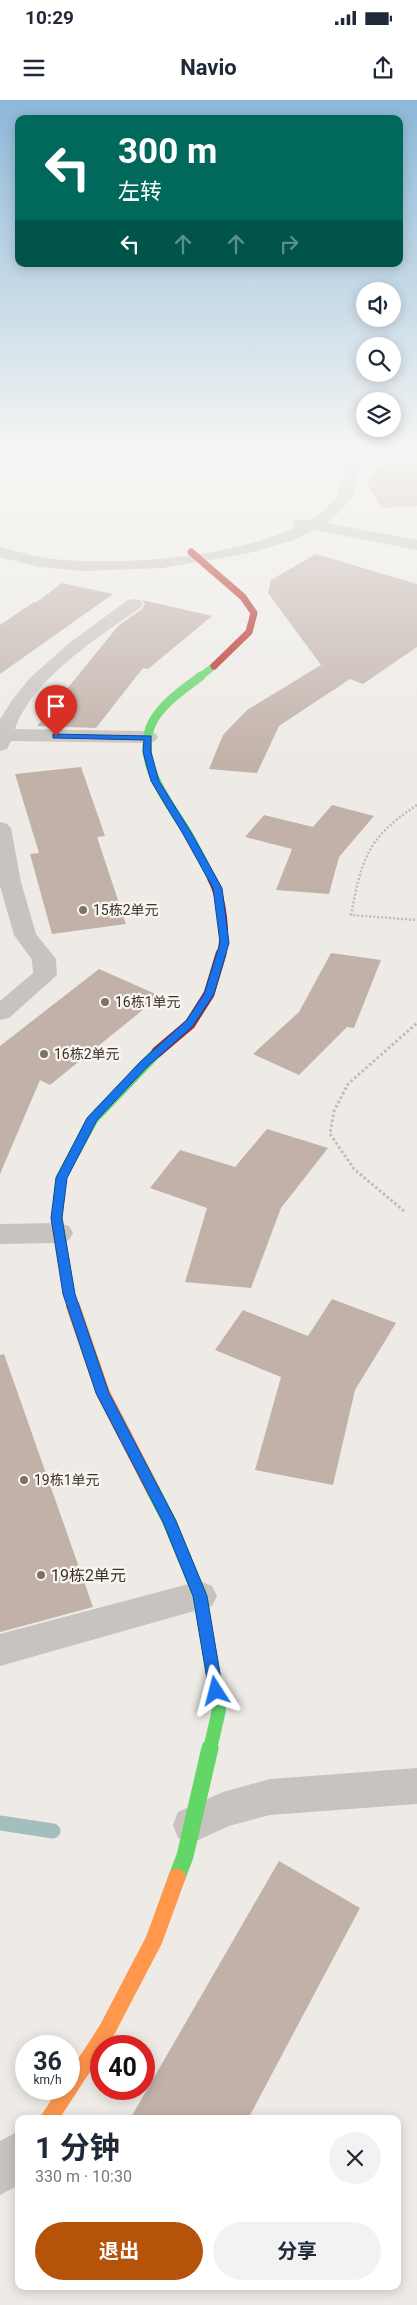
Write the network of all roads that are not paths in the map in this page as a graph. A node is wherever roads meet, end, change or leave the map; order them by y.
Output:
1 (26, 558) edge
2 (176, 558) edge
3 (198, 558) edge
4 (134, 604) dead end
5 (148, 737) junction
6 (2, 740) edge
7 (0, 828) edge
8 (0, 1013) edge
9 (59, 1233) junction
10 (0, 1234) edge
11 (200, 1596) junction
12 (0, 1650) edge
13 (417, 1786) edge
14 (192, 1825) junction
15 (53, 2115) edge
16 (15, 2157) edge
17 (0, 2173) edge

1 - 2 street
3 - 5 street
4 - 6 street
5 - 6 street
5 - 9 street
7 - 8 street
9 - 10 street
9 - 11 street
11 - 12 street
11 - 14 street
13 - 14 street
14 - 15 street
16 - 17 street

